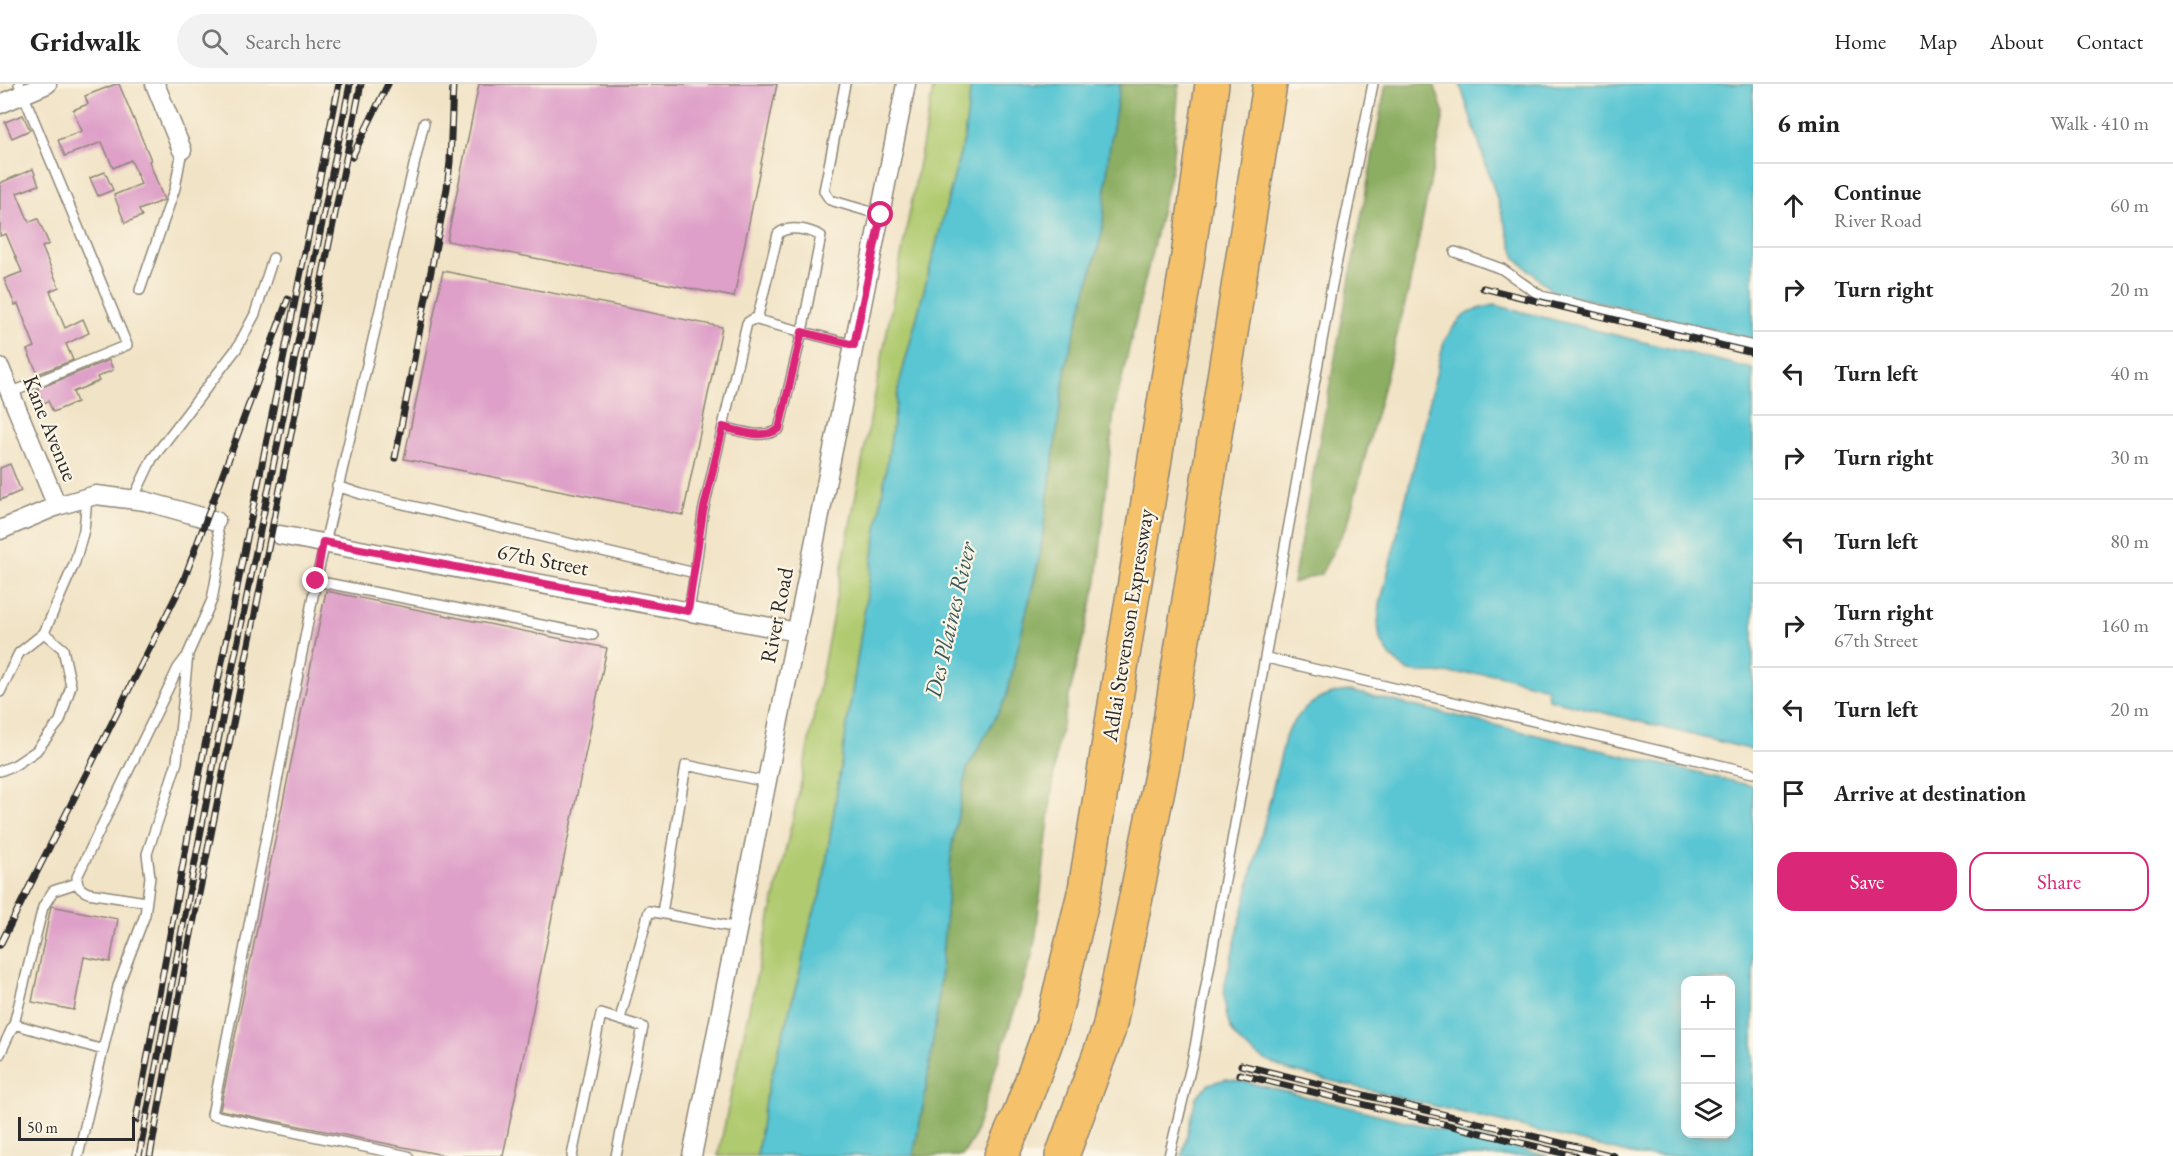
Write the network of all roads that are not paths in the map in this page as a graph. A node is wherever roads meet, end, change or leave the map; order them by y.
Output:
1 (47, 84) edge
2 (155, 84) edge
3 (845, 84) edge
4 (906, 84) edge
5 (1212, 84) edge
6 (1270, 84) edge
7 (1372, 84) edge
8 (21, 89) edge
9 (0, 104) edge
10 (424, 123) dead end
11 (183, 150) joint
12 (881, 215) junction
13 (1455, 252) dead end
14 (273, 258) dead end
15 (140, 290) dead end
16 (757, 320) junction
17 (802, 332) junction
18 (854, 345) junction
19 (1753, 346) edge
20 (0, 368) edge
21 (10, 393) junction
22 (723, 427) junction
23 (337, 486) junction
24 (87, 498) junction
25 (133, 500) junction
26 (57, 506) junction
27 (216, 521) joint
28 (0, 530) edge
29 (280, 535) dead end
30 (323, 542) junction
31 (695, 573) junction
32 (316, 581) junction
33 (688, 611) junction
34 (797, 632) junction
35 (44, 633) junction
36 (593, 635) dead end
37 (188, 654) junction
38 (1267, 658) junction
39 (0, 692) edge
40 (0, 771) edge
41 (1753, 773) edge
42 (767, 782) junction
43 (77, 883) junction
44 (146, 902) junction
45 (662, 913) junction
46 (738, 928) junction
47 (620, 1019) junction
48 (14, 1024) junction
49 (103, 1050) junction
50 (0, 1054) edge
51 (78, 1156) edge
52 (408, 1156) edge
53 (572, 1156) edge
54 (616, 1156) edge
55 (693, 1156) edge
56 (1001, 1156) edge
57 (1062, 1156) edge
58 (1169, 1156) edge

1 - 8 street
2 - 11 street
3 - 12 lane
4 - 12 street, River Road
5 - 56 highway, Adlai Stevenson Expressway
6 - 57 highway
7 - 38 lane
8 - 9 street
8 - 21 lane
10 - 23 lane
11 - 15 lane
12 - 18 street, River Road
13 - 19 lane
14 - 25 lane
16 - 17 lane
16 - 17 lane
16 - 22 lane
17 - 18 lane
17 - 22 lane
18 - 34 street, River Road
20 - 21 street, Kane Avenue
21 - 26 street, Kane Avenue
22 - 31 lane
23 - 30 lane
23 - 31 lane
24 - 25 street
24 - 26 street
24 - 35 lane
25 - 27 street
26 - 28 street
27 - 37 lane
29 - 30 street, 67th Street
30 - 32 lane
30 - 33 street, 67th Street
31 - 33 lane
32 - 36 lane
32 - 52 lane
33 - 34 street, 67th Street
34 - 42 street, River Road
35 - 39 lane
35 - 40 lane
37 - 43 lane
37 - 44 lane
38 - 41 lane
38 - 58 lane
42 - 45 lane
42 - 46 street, River Road
43 - 44 lane
43 - 48 lane
44 - 49 lane
45 - 46 lane
45 - 47 lane
46 - 55 street, River Road
47 - 53 lane
47 - 54 lane
48 - 49 lane
48 - 50 lane
49 - 51 lane

